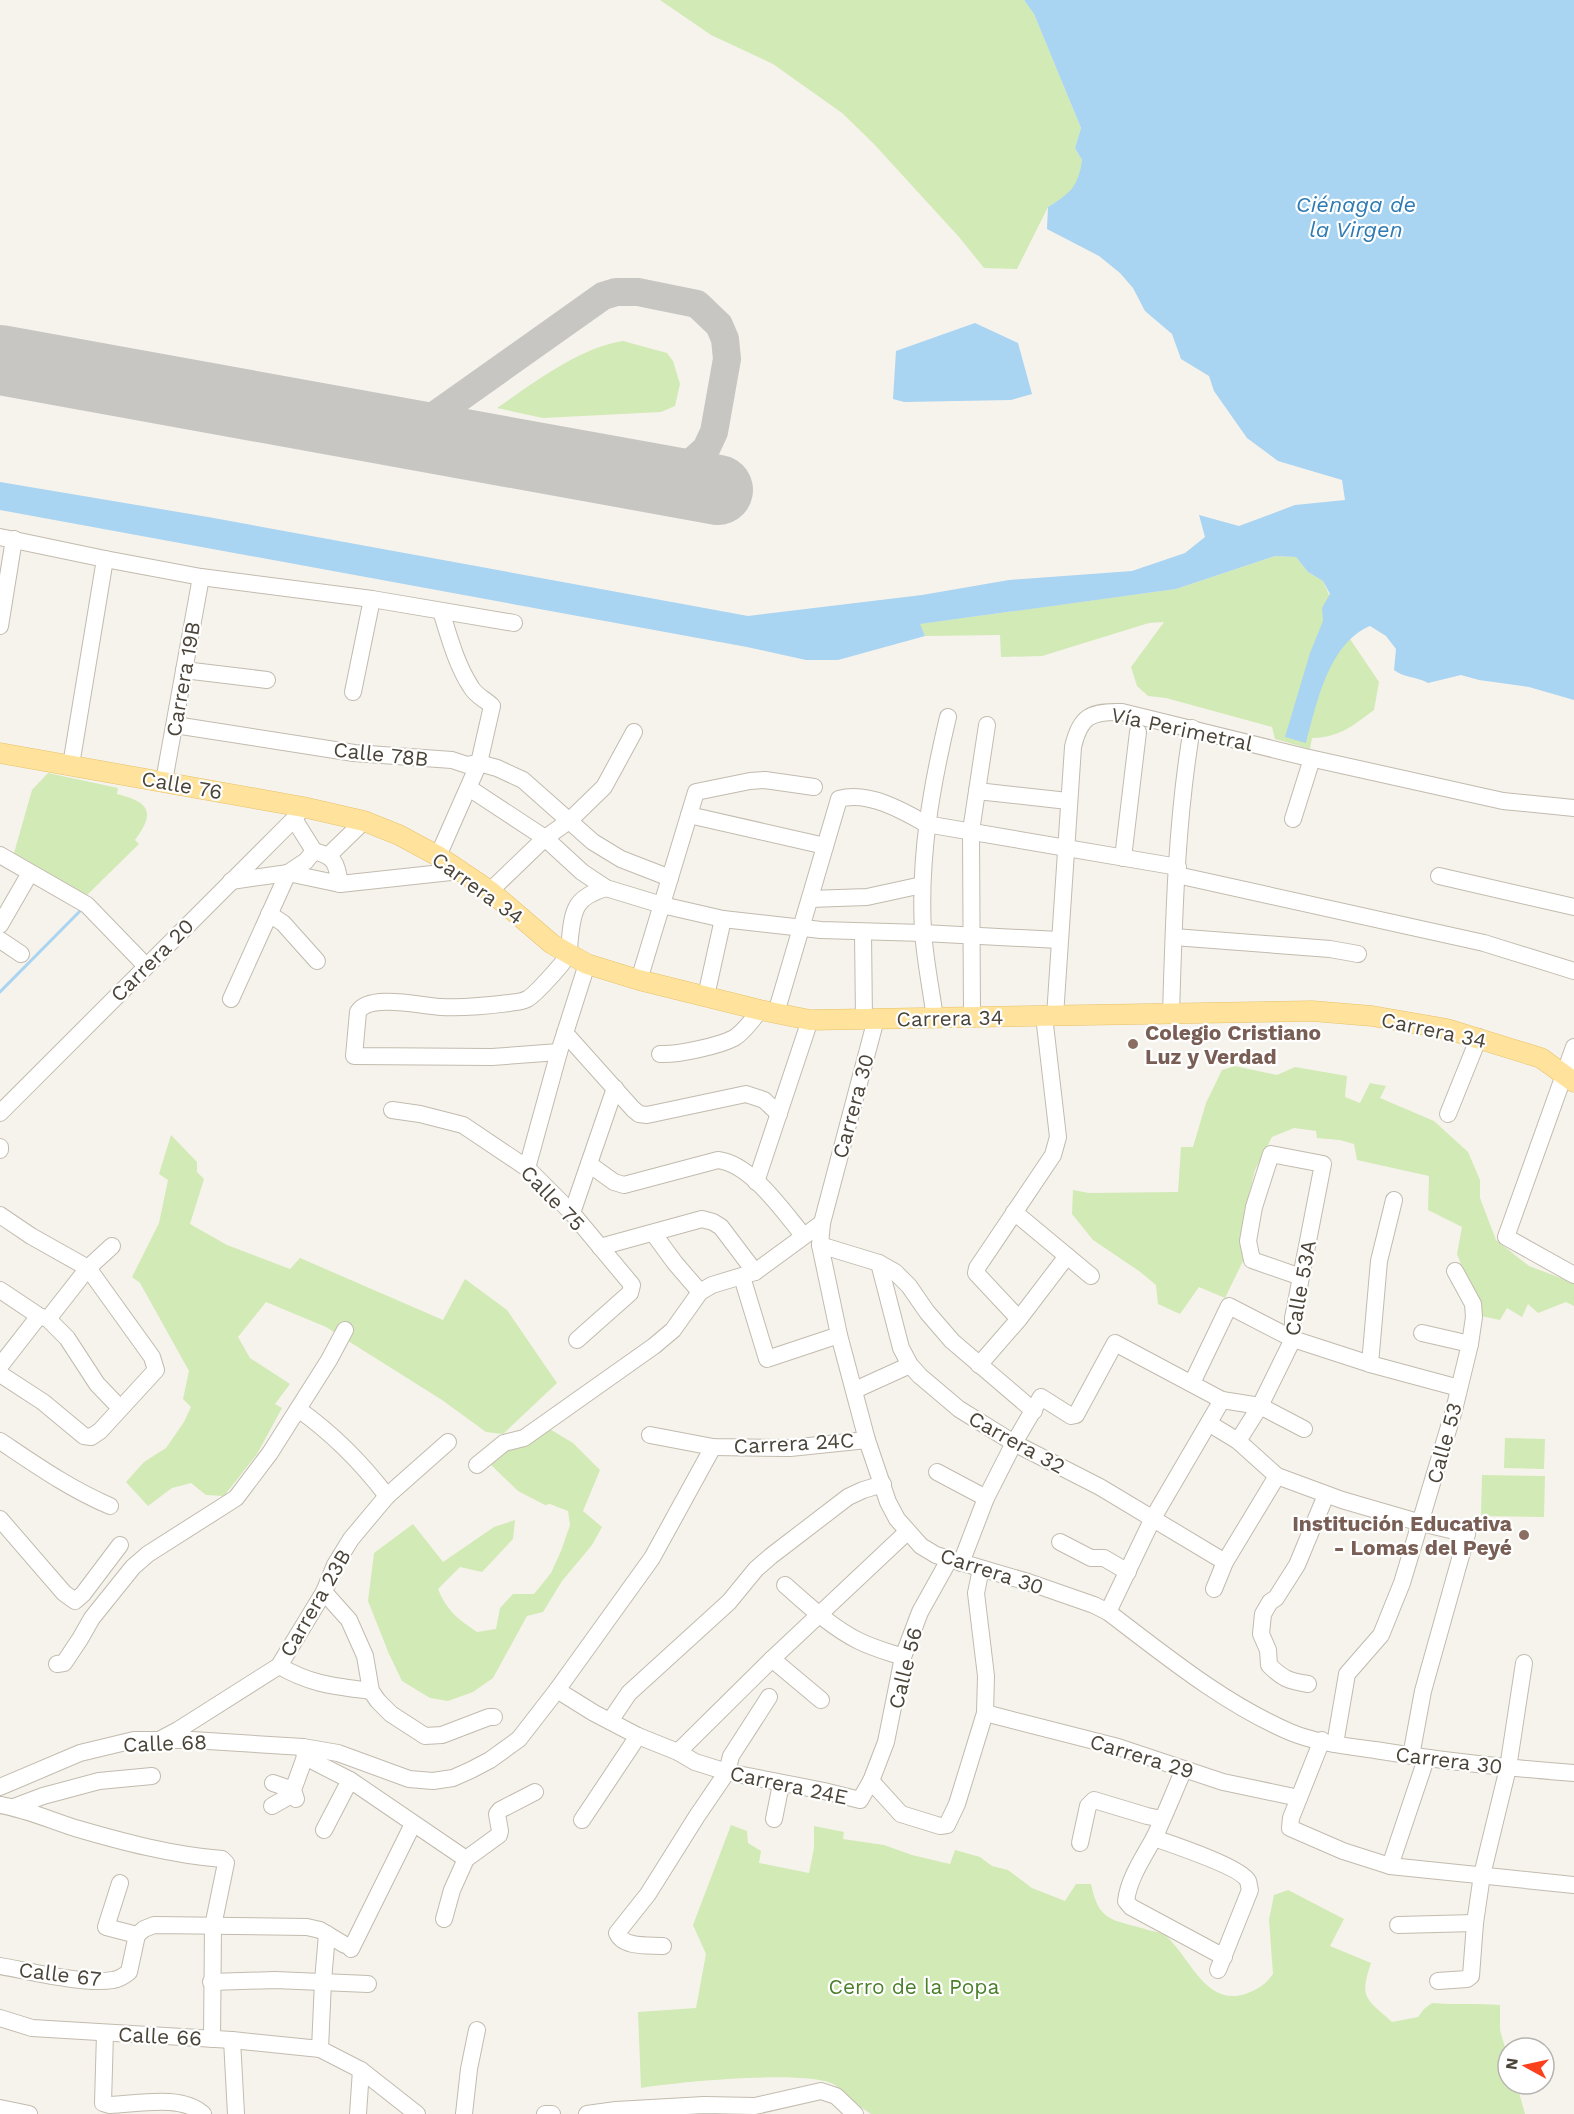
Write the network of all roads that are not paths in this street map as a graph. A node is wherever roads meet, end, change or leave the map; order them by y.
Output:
1 (7, 538) edge
2 (105, 560) junction
3 (201, 577) junction
4 (372, 599) junction
5 (441, 611) junction
6 (514, 623) dead end
7 (0, 626) edge
8 (184, 670) junction
9 (267, 680) dead end
10 (353, 692) dead end
11 (948, 717) dead end
12 (175, 725) junction
13 (987, 725) dead end
14 (1192, 728) junction
15 (634, 732) dead end
16 (1138, 732) dead end
17 (0, 753) edge
18 (1308, 761) junction
19 (479, 763) junction
20 (71, 765) junction
21 (164, 781) junction
22 (814, 787) dead end
23 (469, 788) junction
24 (976, 791) junction
25 (1068, 801) junction
26 (1574, 808) edge
27 (298, 813) junction
28 (689, 815) junction
29 (1293, 819) dead end
30 (364, 821) junction
31 (569, 821) junction
32 (927, 824) junction
33 (971, 831) junction
34 (545, 838) junction
35 (825, 846) junction
36 (1065, 848) junction
37 (321, 853) junction
38 (0, 855) edge
39 (438, 856) junction
40 (1123, 858) junction
41 (460, 871) junction
42 (1177, 871) junction
43 (30, 873) junction
44 (288, 873) junction
45 (1439, 876) dead end
46 (670, 879) junction
47 (231, 880) junction
48 (340, 884) junction
49 (922, 885) junction
50 (606, 888) junction
51 (490, 891) junction
52 (810, 899) junction
53 (662, 905) junction
54 (1574, 907) edge
55 (269, 914) junction
56 (723, 919) junction
57 (0, 925) edge
58 (801, 928) junction
59 (863, 933) junction
60 (923, 933) junction
61 (972, 936) junction
62 (1174, 937) junction
63 (0, 940) edge
64 (1059, 940) junction
65 (21, 954) dead end
66 (1358, 954) dead end
67 (568, 955) junction
68 (317, 961) dead end
69 (587, 964) junction
70 (146, 966) junction
71 (1574, 971) edge
72 (639, 980) junction
73 (706, 996) junction
74 (231, 999) dead end
75 (768, 1012) junction
76 (1171, 1014) junction
77 (1049, 1016) junction
78 (972, 1017) junction
79 (935, 1018) junction
80 (870, 1019) junction
81 (810, 1020) junction
82 (565, 1033) junction
83 (1479, 1037) junction
84 (1574, 1047) edge
85 (559, 1052) junction
86 (660, 1054) dead end
87 (1569, 1078) edge
88 (615, 1088) junction
89 (392, 1110) dead end
90 (0, 1113) edge
91 (779, 1114) junction
92 (1448, 1114) dead end
93 (589, 1164) junction
94 (527, 1168) junction
95 (756, 1182) junction
96 (1394, 1200) dead end
97 (572, 1212) junction
98 (1014, 1212) junction
99 (0, 1215) edge
100 (822, 1223) junction
101 (653, 1233) junction
102 (803, 1235) junction
103 (820, 1245) junction
104 (112, 1246) dead end
105 (600, 1247) junction
106 (1067, 1256) junction
107 (879, 1263) junction
108 (88, 1268) junction
109 (1455, 1271) dead end
110 (748, 1274) junction
111 (1574, 1275) edge
112 (1091, 1276) dead end
113 (1301, 1277) junction
114 (0, 1290) edge
115 (700, 1292) junction
116 (43, 1318) junction
117 (1019, 1319) junction
118 (345, 1330) dead end
119 (1422, 1333) dead end
120 (839, 1335) junction
121 (578, 1340) dead end
122 (1293, 1340) junction
123 (1470, 1344) junction
124 (1370, 1364) junction
125 (910, 1365) junction
126 (979, 1365) junction
127 (0, 1366) edge
128 (0, 1374) edge
129 (1192, 1383) junction
130 (1459, 1388) junction
131 (855, 1390) junction
132 (1222, 1400) junction
133 (1038, 1404) junction
134 (1260, 1406) junction
135 (120, 1408) junction
136 (298, 1408) junction
137 (1210, 1424) junction
138 (1304, 1429) dead end
139 (650, 1435) dead end
140 (867, 1440) junction
141 (0, 1441) edge
142 (1238, 1441) junction
143 (448, 1442) dead end
144 (1014, 1443) junction
145 (713, 1447) junction
146 (477, 1465) dead end
147 (937, 1472) dead end
148 (1277, 1476) junction
149 (883, 1484) junction
150 (1326, 1495) junction
151 (387, 1496) junction
152 (986, 1498) junction
153 (110, 1506) dead end
154 (1153, 1518) junction
155 (0, 1519) edge
156 (1421, 1523) junction
157 (907, 1532) junction
158 (1060, 1542) dead end
159 (120, 1545) dead end
160 (955, 1562) junction
161 (1225, 1562) junction
162 (981, 1569) junction
163 (1128, 1572) junction
164 (785, 1584) dead end
165 (1214, 1589) dead end
166 (324, 1592) junction
167 (1108, 1612) junction
168 (819, 1615) junction
169 (903, 1657) junction
170 (772, 1659) junction
171 (1524, 1663) dead end
172 (57, 1664) dead end
173 (279, 1666) junction
174 (1308, 1684) dead end
175 (370, 1690) junction
176 (557, 1690) junction
177 (769, 1697) dead end
178 (821, 1700) dead end
179 (985, 1713) junction
180 (494, 1717) dead end
181 (610, 1721) junction
182 (638, 1736) junction
183 (160, 1739) junction
184 (1328, 1742) junction
185 (304, 1752) junction
186 (678, 1752) junction
187 (1419, 1758) junction
188 (1508, 1768) junction
189 (1184, 1769) junction
190 (727, 1772) junction
191 (1574, 1773) edge
192 (152, 1776) dead end
193 (350, 1780) junction
194 (871, 1781) junction
195 (273, 1783) dead end
196 (781, 1784) junction
197 (0, 1787) edge
198 (535, 1792) dead end
199 (294, 1794) junction
200 (1299, 1798) junction
201 (7, 1806) edge
202 (272, 1806) dead end
203 (774, 1819) dead end
204 (1162, 1819) junction
205 (582, 1820) dead end
206 (413, 1824) junction
207 (324, 1830) dead end
208 (1154, 1838) junction
209 (1080, 1843) dead end
210 (466, 1858) junction
211 (1390, 1866) junction
212 (1482, 1875) junction
213 (120, 1883) dead end
214 (1574, 1884) edge
215 (444, 1919) dead end
216 (1475, 1923) junction
217 (1398, 1924) dead end
218 (213, 1926) junction
219 (327, 1934) junction
220 (136, 1935) junction
221 (663, 1946) dead end
222 (0, 1966) edge
223 (322, 1981) junction
224 (1438, 1981) dead end
225 (211, 1982) junction
226 (368, 1984) dead end
227 (0, 2018) edge
228 (477, 2030) dead end
229 (105, 2033) junction
230 (212, 2039) junction
231 (232, 2040) junction
232 (320, 2049) junction
233 (362, 2070) junction
234 (0, 2108) edge
235 (30, 2114) edge
236 (203, 2114) edge
237 (236, 2114) edge
238 (358, 2114) edge
239 (417, 2114) edge
240 (464, 2114) edge
241 (545, 2114) edge
242 (552, 2114) edge
243 (587, 2114) edge
244 (855, 2114) edge

1 - 2 street
1 - 7 street
2 - 3 street
2 - 20 street
3 - 4 street
3 - 8 street, Carrera 19B
4 - 5 street
4 - 10 street
5 - 6 street
5 - 19 street
8 - 9 street
8 - 12 street, Carrera 19B
11 - 32 street
12 - 19 street, Calle 78B
12 - 21 street, Carrera 19B
13 - 24 street
14 - 18 street, Vía Perimetral
14 - 25 street, Vía Perimetral
14 - 42 street
15 - 31 street
16 - 40 street
17 - 20 main road, Calle 76
18 - 26 street, Vía Perimetral
18 - 29 street
19 - 23 street
19 - 31 street, Calle 78B
20 - 21 main road, Calle 76
21 - 27 main road, Calle 76
22 - 28 street
23 - 34 street
23 - 39 street
24 - 25 street
24 - 33 street
25 - 36 street, Vía Perimetral
27 - 30 main road, Calle 76
27 - 37 street
27 - 47 street, Carrera 20
28 - 35 street
28 - 46 street
30 - 37 street
30 - 39 main road, Carrera 34
31 - 34 street
31 - 46 street, Calle 78B
32 - 33 street
32 - 35 street
32 - 49 street
33 - 36 street
33 - 61 street
34 - 50 street
34 - 51 street
35 - 52 street
36 - 40 street
36 - 64 street, Vía Perimetral
37 - 44 street
37 - 48 street
38 - 43 street
39 - 41 main road, Carrera 34
40 - 42 street
41 - 48 street
41 - 51 main road, Carrera 34
42 - 62 street
42 - 71 street
43 - 57 street
43 - 70 street
44 - 47 street
44 - 48 street
44 - 55 street
45 - 54 street
46 - 53 street
47 - 70 street, Carrera 20
49 - 52 street
49 - 60 street
50 - 53 street
50 - 67 street
51 - 67 main road, Carrera 34
52 - 58 street
53 - 56 street
53 - 72 street
55 - 68 street
55 - 74 street
56 - 58 street
56 - 73 street
58 - 59 street
58 - 75 street
59 - 60 street
59 - 80 street, Carrera 30
60 - 61 street
60 - 79 street
61 - 64 street
61 - 78 street
62 - 66 street
62 - 76 street
63 - 65 street
64 - 77 street, Vía Perimetral
67 - 69 main road, Carrera 34
67 - 85 street
69 - 72 main road, Carrera 34
69 - 82 street
70 - 90 street, Carrera 20
72 - 73 main road, Carrera 34
73 - 75 main road, Carrera 34
75 - 81 main road, Carrera 34
75 - 86 street
76 - 77 main road, Carrera 34
76 - 83 main road, Carrera 34
77 - 78 main road, Carrera 34
77 - 98 street, Vía Perimetral
78 - 79 main road, Carrera 34
79 - 80 main road, Carrera 34
80 - 81 main road, Carrera 34
80 - 100 street, Carrera 30
81 - 91 street
82 - 85 street
82 - 88 street
83 - 87 main road, Carrera 34
83 - 92 street
84 - 87 street
85 - 94 street
87 - 111 street
88 - 91 street
88 - 93 street
89 - 94 street, Calle 75
91 - 95 street
93 - 95 street
93 - 97 street
94 - 97 street, Calle 75
95 - 102 street
96 - 124 street
97 - 105 street, Calle 75
98 - 106 street
98 - 117 street, Vía Perimetral
99 - 108 street
100 - 102 street
100 - 103 street, Carrera 30
101 - 105 street
101 - 110 street
101 - 115 street
102 - 110 street
103 - 107 street
103 - 120 street, Carrera 30
104 - 108 street
105 - 121 street, Calle 75
106 - 112 street
106 - 117 street
107 - 125 street, Carrera 32
107 - 126 street
108 - 116 street
108 - 135 street
109 - 123 street, Calle 53
110 - 115 street
110 - 120 street
113 - 113 street, Calle 53A
113 - 122 street, Calle 53A
114 - 116 street
115 - 146 street
116 - 127 street
116 - 135 street
117 - 126 street
118 - 136 street
119 - 123 street
120 - 131 street, Carrera 30
122 - 124 street
122 - 129 street
122 - 134 street, Calle 53A
123 - 130 street, Calle 53
124 - 130 street
125 - 131 street
125 - 144 street, Carrera 32
126 - 133 street
128 - 135 street
129 - 132 street
129 - 133 street
130 - 156 street, Calle 53
131 - 140 street, Carrera 30
132 - 134 street
132 - 137 street
133 - 144 street, Calle 56
134 - 138 street
134 - 142 street, Calle 53A
136 - 151 street
136 - 172 street
137 - 142 street
137 - 154 street
139 - 145 street, Carrera 24C
140 - 145 street, Carrera 24C
140 - 149 street, Carrera 30
141 - 153 street
142 - 148 street
143 - 151 street, Carrera 23B
144 - 152 street, Calle 56
144 - 154 street, Carrera 32
145 - 176 street, Calle 68
147 - 152 street
148 - 150 street
148 - 161 street
149 - 157 street, Carrera 30
149 - 181 street
150 - 156 street
150 - 174 street
151 - 166 street, Carrera 23B
152 - 160 street, Calle 56
154 - 161 street, Carrera 32
154 - 163 street
155 - 159 street
156 - 184 street, Calle 53
156 - 187 street
157 - 160 street, Carrera 30
157 - 168 street
158 - 163 street
160 - 162 street, Carrera 30
160 - 169 street, Calle 56
161 - 165 street
162 - 167 street, Carrera 30
162 - 179 street
163 - 167 street
164 - 168 street
166 - 173 street, Carrera 23B
166 - 175 street
167 - 184 street, Carrera 30
168 - 169 street
168 - 170 street
169 - 194 street, Calle 56
170 - 178 street
170 - 186 street
171 - 188 street
173 - 175 street
173 - 183 street, Carrera 23B
175 - 180 street
176 - 181 street, Carrera 24E
176 - 185 street, Calle 68
177 - 190 street
179 - 189 street, Carrera 29
179 - 194 street, Carrera 24E
181 - 182 street, Carrera 24E
182 - 186 street, Carrera 24E
182 - 205 street
183 - 185 street, Calle 68
183 - 197 street, Calle 68
184 - 187 street, Carrera 30
184 - 200 street, Calle 53
185 - 193 street, Calle 68
185 - 199 street
186 - 190 street, Carrera 24E
187 - 188 street, Carrera 30
187 - 211 street
188 - 191 street, Carrera 30
188 - 212 street
189 - 200 street, Carrera 29
189 - 204 street
190 - 196 street, Carrera 24E
190 - 221 street
192 - 201 street
193 - 206 street, Calle 68
193 - 207 street
194 - 196 street, Carrera 24E
195 - 199 street
196 - 203 street
198 - 210 street
199 - 202 street
200 - 211 street, Calle 53
201 - 218 street
204 - 208 street
204 - 209 street
206 - 210 street, Calle 68
206 - 219 street
208 - 208 street
210 - 215 street
211 - 212 street
212 - 214 street
212 - 216 street
213 - 220 street
216 - 217 street
216 - 224 street
218 - 219 street
218 - 220 street
218 - 225 street
219 - 223 street
220 - 222 street, Calle 67
223 - 225 street
223 - 226 street
223 - 232 street
225 - 230 street
227 - 229 street, Calle 66
228 - 240 street
229 - 230 street, Calle 66
229 - 236 street
230 - 231 street, Calle 66
231 - 232 street, Calle 66
231 - 237 street
232 - 233 street
233 - 238 street
233 - 239 street
234 - 235 street
241 - 242 street
243 - 244 street

